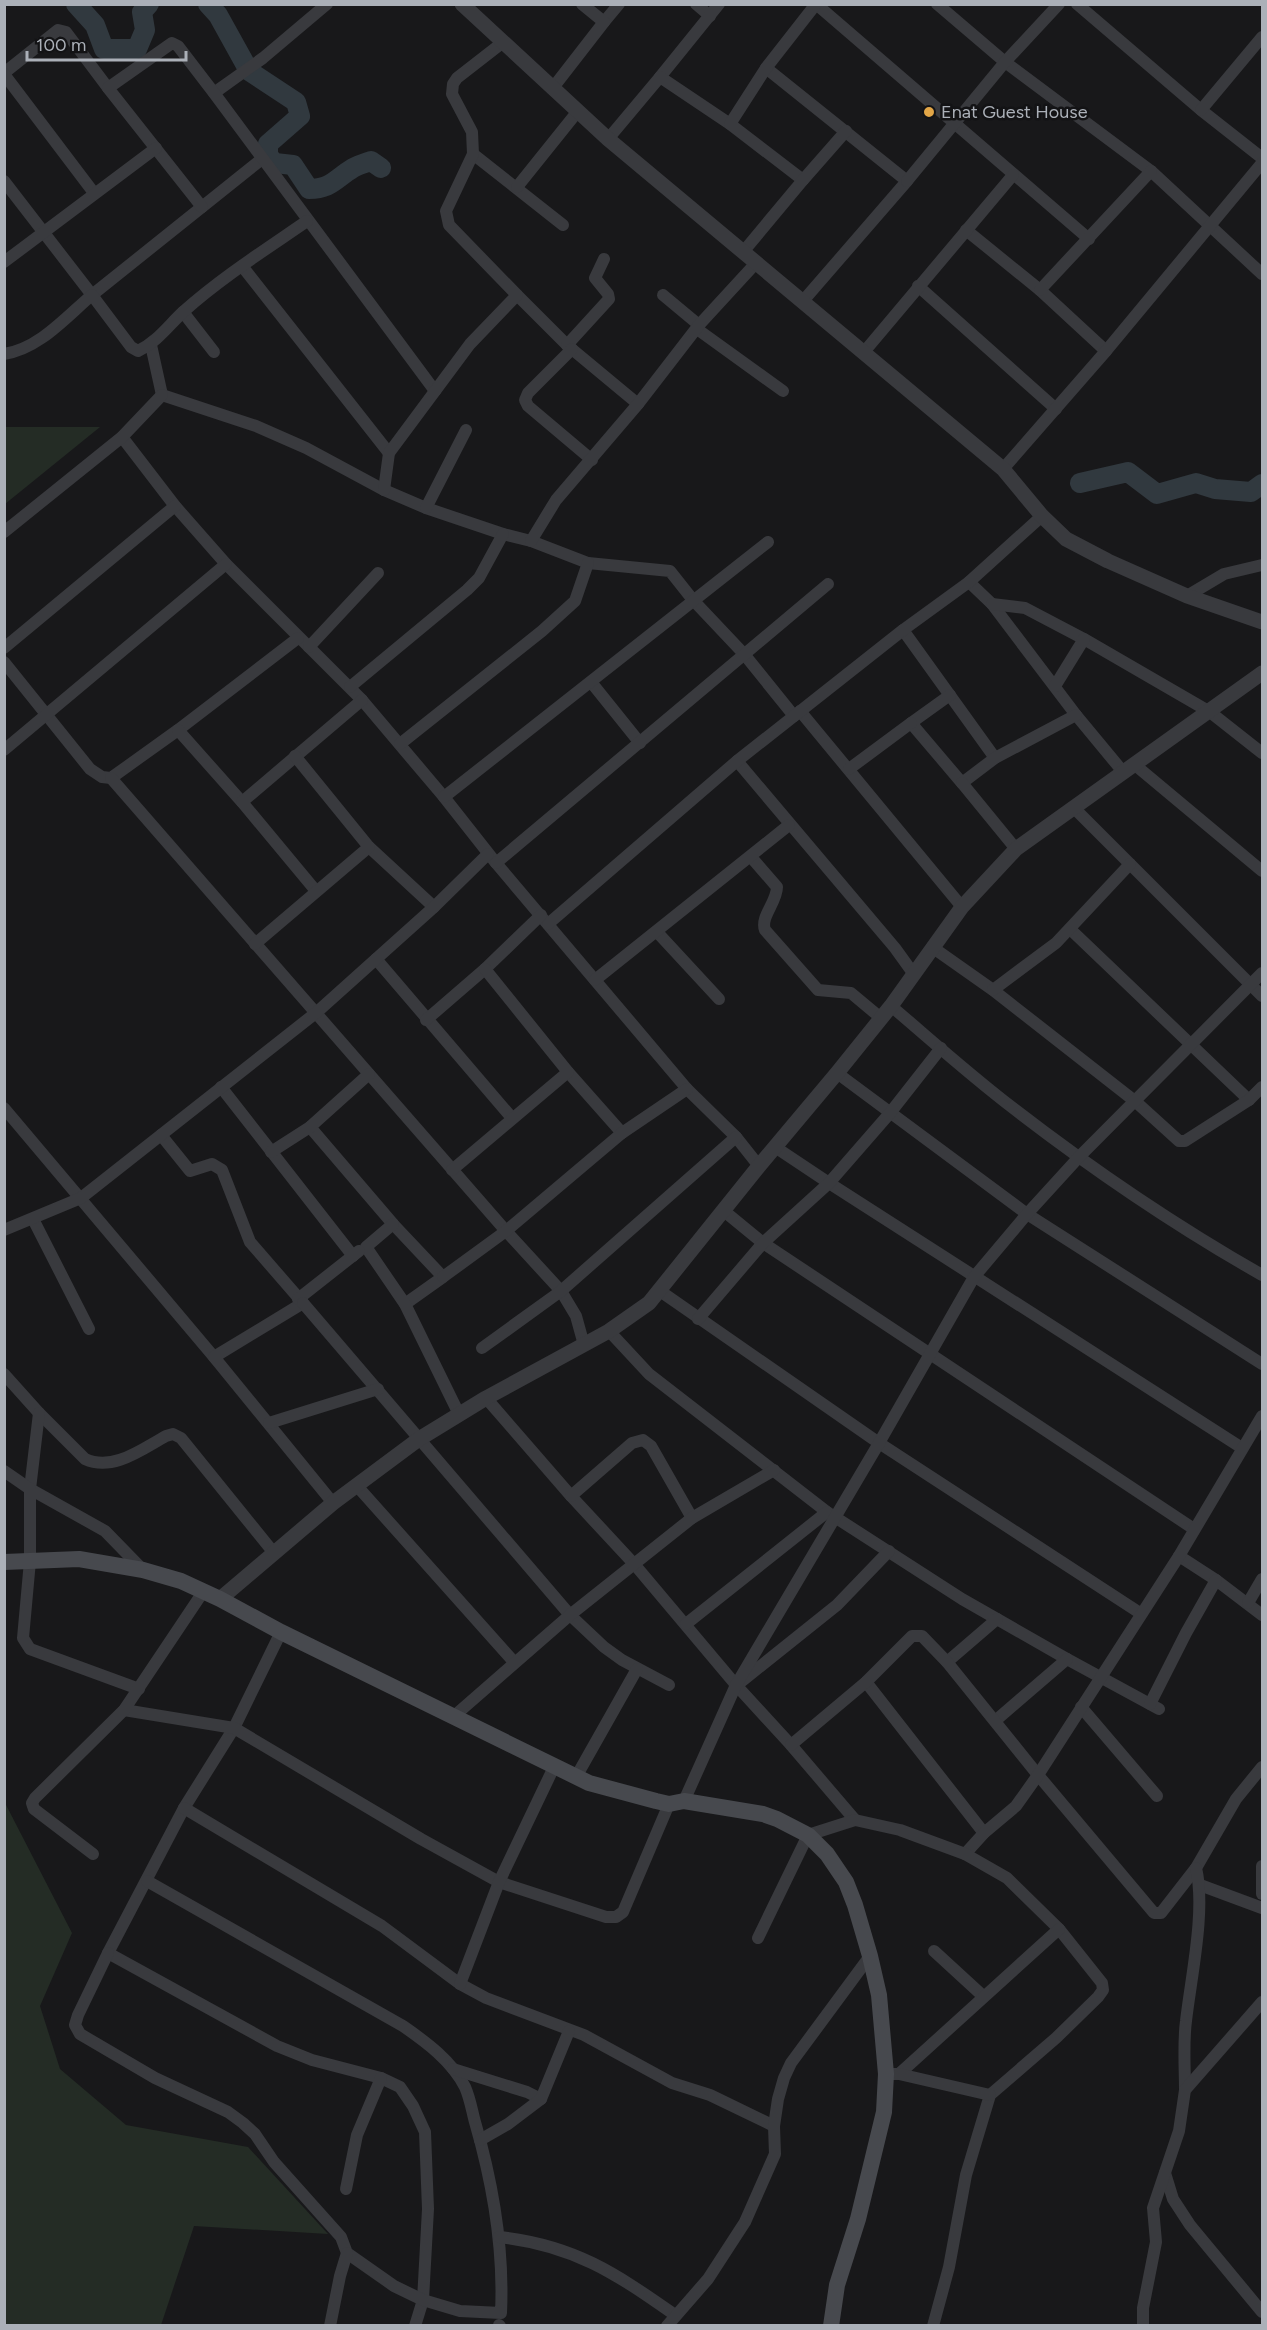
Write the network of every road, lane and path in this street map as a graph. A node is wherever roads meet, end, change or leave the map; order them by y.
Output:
1 (327, 4) edge
2 (462, 4) edge
3 (582, 4) edge
4 (619, 4) edge
5 (696, 4) edge
6 (719, 4) edge
7 (937, 4) edge
8 (1059, 4) edge
9 (1077, 4) edge
10 (816, 5) edge
11 (710, 16) junction
12 (604, 22) junction
13 (1263, 37) edge
14 (502, 43) junction
15 (1005, 63) junction
16 (766, 68) junction
17 (4, 74) edge
18 (660, 76) junction
19 (108, 88) junction
20 (552, 89) junction
21 (214, 93) junction
22 (1201, 110) junction
23 (578, 111) junction
24 (730, 124) junction
25 (954, 124) junction
26 (846, 131) junction
27 (608, 139) junction
28 (156, 148) junction
29 (473, 154) junction
30 (1263, 158) edge
31 (262, 159) junction
32 (1263, 163) edge
33 (1151, 171) junction
34 (1013, 175) junction
35 (802, 180) junction
36 (4, 181) edge
37 (907, 181) junction
38 (517, 187) junction
39 (94, 193) junction
40 (202, 207) junction
41 (307, 221) junction
42 (563, 225) dead end
43 (1210, 227) junction
44 (966, 230) junction
45 (45, 233) junction
46 (1089, 240) junction
47 (743, 252) junction
48 (604, 259) dead end
49 (4, 262) edge
50 (756, 262) junction
51 (242, 266) junction
52 (1263, 274) edge
53 (918, 286) junction
54 (1040, 290) junction
55 (92, 295) junction
56 (517, 295) junction
57 (663, 295) dead end
58 (803, 301) junction
59 (183, 312) junction
60 (698, 327) junction
61 (151, 345) junction
62 (569, 347) junction
63 (1106, 351) junction
64 (214, 352) dead end
65 (864, 352) junction
66 (4, 354) edge
67 (435, 391) junction
68 (783, 391) dead end
69 (162, 395) junction
70 (638, 404) junction
71 (1056, 409) junction
72 (466, 429) dead end
73 (122, 437) junction
74 (390, 453) junction
75 (592, 460) junction
76 (1003, 469) junction
77 (384, 490) junction
78 (175, 506) junction
79 (426, 508) junction
80 (1042, 516) junction
81 (4, 532) edge
82 (503, 534) junction
83 (531, 541) junction
84 (768, 542) dead end
85 (588, 563) junction
86 (226, 564) junction
87 (1263, 565) edge
88 (378, 573) dead end
89 (969, 582) junction
90 (828, 584) dead end
91 (1187, 596) junction
92 (693, 600) junction
93 (992, 604) junction
94 (1263, 622) edge
95 (903, 630) junction
96 (298, 638) junction
97 (1084, 639) junction
98 (309, 647) junction
99 (4, 648) edge
100 (744, 654) junction
101 (4, 662) edge
102 (1263, 673) edge
103 (591, 682) junction
104 (1055, 686) junction
105 (350, 687) junction
106 (950, 695) junction
107 (362, 700) junction
108 (1210, 712) junction
109 (46, 714) junction
110 (797, 714) junction
111 (1076, 715) junction
112 (911, 723) junction
113 (178, 730) junction
114 (640, 743) junction
115 (400, 744) junction
116 (4, 750) edge
117 (1263, 753) edge
118 (295, 756) junction
119 (995, 758) junction
120 (737, 761) junction
121 (1130, 769) junction
122 (849, 770) junction
123 (111, 778) junction
124 (962, 783) junction
125 (444, 797) junction
126 (242, 802) junction
127 (1073, 807) junction
128 (789, 825) junction
129 (369, 847) junction
130 (1016, 849) junction
131 (751, 857) junction
132 (492, 858) junction
133 (1130, 864) junction
134 (1263, 871) edge
135 (316, 891) junction
136 (434, 907) junction
137 (962, 907) junction
138 (544, 919) junction
139 (1070, 929) junction
140 (657, 932) junction
141 (255, 944) junction
142 (932, 947) junction
143 (376, 959) junction
144 (485, 969) junction
145 (913, 973) junction
146 (1263, 973) edge
147 (595, 980) junction
148 (1251, 984) junction
149 (993, 990) junction
150 (1263, 996) edge
151 (718, 999) dead end
152 (317, 1011) junction
153 (886, 1012) junction
154 (426, 1020) junction
155 (1192, 1044) junction
156 (941, 1048) junction
157 (568, 1072) junction
158 (369, 1074) junction
159 (837, 1074) junction
160 (1263, 1087) edge
161 (221, 1088) junction
162 (687, 1089) junction
163 (1249, 1100) junction
164 (1136, 1102) junction
165 (4, 1108) edge
166 (890, 1113) junction
167 (512, 1118) junction
168 (310, 1127) junction
169 (622, 1133) junction
170 (161, 1135) junction
171 (736, 1137) junction
172 (775, 1147) junction
173 (271, 1152) junction
174 (1080, 1157) junction
175 (759, 1166) junction
176 (452, 1170) junction
177 (829, 1184) junction
178 (81, 1198) junction
179 (724, 1211) junction
180 (1027, 1214) junction
181 (33, 1219) junction
182 (393, 1224) junction
183 (4, 1230) edge
184 (506, 1231) junction
185 (763, 1243) junction
186 (366, 1247) junction
187 (353, 1256) junction
188 (1263, 1275) edge
189 (443, 1277) junction
190 (974, 1277) junction
191 (561, 1291) junction
192 (660, 1291) junction
193 (301, 1301) junction
194 (405, 1304) junction
195 (698, 1319) junction
196 (89, 1329) dead end
197 (609, 1331) junction
198 (584, 1345) junction
199 (482, 1348) dead end
200 (930, 1354) junction
201 (214, 1357) junction
202 (1263, 1364) edge
203 (4, 1374) edge
204 (378, 1389) junction
205 (486, 1398) junction
206 (39, 1413) junction
207 (459, 1414) junction
208 (1261, 1420) edge
209 (269, 1423) junction
210 (419, 1439) junction
211 (879, 1443) junction
212 (1242, 1448) junction
213 (774, 1470) junction
214 (4, 1471) edge
215 (357, 1486) junction
216 (30, 1489) junction
217 (571, 1496) junction
218 (333, 1503) junction
219 (831, 1514) junction
220 (692, 1518) junction
221 (1194, 1529) junction
222 (889, 1551) junction
223 (274, 1553) junction
224 (1179, 1556) junction
225 (30, 1561) junction
226 (4, 1562) edge
227 (635, 1565) junction
228 (143, 1570) junction
229 (1263, 1579) edge
230 (1216, 1580) junction
231 (204, 1592) junction
232 (220, 1599) junction
233 (1248, 1603) junction
234 (1140, 1614) junction
235 (570, 1615) junction
236 (1263, 1615) edge
237 (997, 1619) junction
238 (686, 1624) junction
239 (281, 1632) junction
240 (1067, 1659) junction
241 (514, 1662) junction
242 (947, 1662) junction
243 (637, 1669) junction
244 (1099, 1678) junction
245 (866, 1682) junction
246 (669, 1685) dead end
247 (736, 1685) junction
248 (139, 1689) junction
249 (1081, 1707) junction
250 (124, 1710) junction
251 (453, 1717) junction
252 (995, 1721) junction
253 (234, 1728) junction
254 (791, 1745) junction
255 (554, 1767) junction
256 (1263, 1767) edge
257 (1038, 1774) junction
258 (576, 1777) junction
259 (1157, 1796) dead end
260 (677, 1802) junction
261 (184, 1808) junction
262 (855, 1820) junction
263 (984, 1833) junction
264 (808, 1835) junction
265 (93, 1854) dead end
266 (965, 1854) junction
267 (1263, 1866) edge
268 (1196, 1868) junction
269 (147, 1881) junction
270 (499, 1882) junction
271 (1200, 1885) junction
272 (1263, 1894) edge
273 (1263, 1908) edge
274 (1059, 1929) junction
275 (758, 1938) dead end
276 (934, 1951) dead end
277 (108, 1953) junction
278 (870, 1956) junction
279 (459, 1984) junction
280 (983, 1996) junction
281 (1263, 2002) edge
282 (569, 2031) junction
283 (453, 2069) junction
284 (893, 2074) junction
285 (381, 2078) junction
286 (1185, 2090) junction
287 (990, 2095) junction
288 (541, 2099) junction
289 (774, 2126) junction
290 (480, 2140) junction
291 (1165, 2173) junction
292 (346, 2189) dead end
293 (499, 2237) junction
294 (348, 2253) junction
295 (423, 2300) junction
296 (1263, 2312) edge
297 (675, 2314) junction
298 (500, 2322) edge
299 (330, 2325) edge
300 (416, 2325) edge
301 (667, 2325) edge
302 (831, 2325) edge
303 (933, 2325) edge
304 (1143, 2325) edge

1 - 21 street
2 - 14 street
3 - 12 street
4 - 12 street
5 - 11 street
6 - 11 street
7 - 15 street
8 - 15 street
9 - 22 street
10 - 16 street
10 - 25 street
11 - 18 street
12 - 20 street
13 - 22 street
14 - 20 street
14 - 29 street
15 - 25 street
15 - 33 street
16 - 24 street
16 - 26 street
17 - 19 street
17 - 39 street
18 - 24 street
18 - 27 street
19 - 21 street
19 - 28 street
20 - 23 street
21 - 31 street
22 - 30 street
23 - 27 street
23 - 38 street
24 - 35 street
25 - 34 street
25 - 37 street
26 - 35 street
26 - 37 street
27 - 47 street
28 - 39 street
28 - 40 street
29 - 38 street
29 - 56 street
31 - 40 street
31 - 41 street
32 - 43 street
33 - 43 street
33 - 46 street
34 - 44 street
34 - 46 street
35 - 47 street
36 - 45 street
37 - 58 street
38 - 42 street
39 - 45 street
40 - 55 street
41 - 51 street
41 - 67 street
43 - 52 street
43 - 63 street
44 - 53 street
44 - 54 street
45 - 49 street
45 - 55 street
46 - 54 street
47 - 50 street
48 - 62 street
50 - 58 street
50 - 60 street
51 - 59 street
51 - 74 street
53 - 65 street
53 - 71 street
54 - 63 street
55 - 61 street
55 - 66 street
56 - 62 street
56 - 67 street
57 - 60 street
58 - 65 street
59 - 61 street
59 - 64 street
60 - 68 street
60 - 70 street
61 - 69 street
62 - 70 street
62 - 75 street
63 - 71 street
65 - 76 street
67 - 74 street
69 - 73 street
69 - 77 street
70 - 75 street
71 - 76 street
72 - 79 street
73 - 78 street
73 - 81 street
74 - 77 street
75 - 83 street
76 - 80 street
77 - 79 street
78 - 86 street
78 - 99 street
79 - 82 street
80 - 89 street
80 - 91 street
82 - 83 street
82 - 105 street
83 - 85 street
84 - 92 street
85 - 92 street
85 - 115 street
86 - 96 street
86 - 109 street
87 - 91 street
88 - 98 street
89 - 93 street
89 - 95 street
90 - 100 street
91 - 94 street
92 - 100 street
92 - 103 street
93 - 97 street
93 - 104 street
95 - 106 street
95 - 110 street
96 - 98 street
96 - 113 street
97 - 104 street
97 - 108 street
98 - 105 street
100 - 110 street
100 - 114 street
101 - 109 street
102 - 108 street
103 - 114 street
103 - 125 street
104 - 111 street
105 - 107 street
106 - 112 street
106 - 119 street
107 - 115 street
107 - 118 street
108 - 117 street
108 - 121 street
109 - 116 street
109 - 123 street
110 - 120 street
110 - 122 street
111 - 119 street
111 - 121 street
112 - 122 street
112 - 124 street
113 - 123 street
113 - 126 street
114 - 132 street
115 - 125 street
118 - 126 street
118 - 129 street
119 - 124 street
120 - 128 street
120 - 138 street
121 - 127 street
121 - 134 street
122 - 137 street
123 - 141 street
124 - 130 street
125 - 132 street
126 - 135 street
127 - 130 street
127 - 133 street
128 - 131 street
128 - 145 street
129 - 135 street
129 - 136 street
130 - 137 street
131 - 140 street
131 - 153 street
132 - 136 street
132 - 138 street
133 - 139 street
133 - 148 street
135 - 141 street
136 - 143 street
137 - 142 street
138 - 144 street
138 - 147 street
139 - 149 street
139 - 155 street
140 - 147 street
140 - 151 street
141 - 152 street
142 - 145 street
142 - 149 street
143 - 152 street
143 - 154 street
144 - 154 street
144 - 157 street
145 - 153 street
146 - 148 street
147 - 162 street
148 - 150 street
148 - 155 street
149 - 164 street
152 - 158 street
152 - 161 street
153 - 156 street
153 - 159 street
154 - 167 street
155 - 163 street
155 - 164 street
156 - 166 street
156 - 174 street
157 - 167 street
157 - 169 street
158 - 168 street
158 - 176 street
159 - 166 street
159 - 172 street
160 - 163 street
161 - 170 street
161 - 173 street
162 - 169 street
162 - 171 street
163 - 164 street
164 - 174 street
165 - 178 street
166 - 177 street
166 - 180 street
167 - 176 street
168 - 173 street
168 - 182 street
169 - 184 street
170 - 178 street
170 - 193 street
171 - 175 street
171 - 191 street
172 - 175 street
172 - 177 street
173 - 187 street
174 - 180 street
174 - 188 street
175 - 179 street
176 - 184 street
177 - 185 street
177 - 190 street
178 - 181 street
178 - 201 street
179 - 185 street
179 - 192 street
180 - 190 street
180 - 202 street
181 - 183 street
181 - 196 street
182 - 186 street
182 - 189 street
184 - 189 street
184 - 191 street
185 - 195 street
185 - 200 street
186 - 187 street
186 - 194 street
187 - 193 street
189 - 194 street
190 - 200 street
190 - 212 street
191 - 198 street
191 - 199 street
192 - 195 street
192 - 197 street
193 - 201 street
193 - 204 street
194 - 207 street
195 - 211 street
197 - 198 street
197 - 213 street
198 - 205 street
200 - 211 street
200 - 221 street
201 - 209 street
203 - 206 street
204 - 209 street
204 - 210 street
205 - 207 street
205 - 217 street
206 - 216 street
206 - 223 street
207 - 210 street
208 - 212 street
209 - 218 street
210 - 215 street
210 - 235 street
211 - 219 street
211 - 234 street
212 - 221 street
213 - 219 street
213 - 220 street
214 - 216 street
215 - 218 street
215 - 241 street
216 - 225 street
216 - 228 street
217 - 220 street
217 - 227 street
218 - 223 street
219 - 222 street
219 - 238 street
219 - 247 street
220 - 227 street
221 - 224 street
222 - 237 street
222 - 247 street
223 - 232 street
224 - 230 street
224 - 234 street
225 - 226 main road
225 - 228 main road
225 - 248 street
227 - 235 street
227 - 238 street
228 - 231 main road
229 - 233 street
230 - 233 street
230 - 244 street
231 - 232 main road
231 - 248 street
232 - 239 main road
233 - 236 street
234 - 244 street
235 - 241 street
235 - 243 street
237 - 240 street
237 - 242 street
238 - 247 street
239 - 251 main road
239 - 253 street
240 - 244 street
240 - 252 street
241 - 251 street
242 - 245 street
242 - 252 street
243 - 246 street
243 - 258 street
244 - 249 street
245 - 254 street
245 - 263 street
247 - 254 street
247 - 260 street
248 - 250 street
249 - 257 street
249 - 259 street
250 - 253 street
250 - 265 street
251 - 255 main road
252 - 257 street
253 - 261 street
253 - 270 street
254 - 262 street
255 - 258 main road
255 - 270 street
256 - 268 street
257 - 263 street
257 - 268 street
258 - 260 main road
260 - 264 main road
260 - 270 street
261 - 269 street
261 - 279 street
262 - 264 street
262 - 266 street
263 - 266 street
264 - 275 street
264 - 278 main road
266 - 274 street
267 - 272 street
268 - 271 street
269 - 277 street
269 - 283 street
270 - 279 street
271 - 273 street
271 - 286 street
274 - 280 street
274 - 287 street
276 - 280 street
277 - 285 street
277 - 294 street
278 - 284 main road
278 - 289 street
279 - 282 street
280 - 284 street
281 - 286 street
282 - 288 street
282 - 289 street
283 - 288 street
283 - 290 street
284 - 287 street
284 - 302 main road
285 - 292 street
285 - 295 street
286 - 291 street
287 - 303 street
288 - 290 street
289 - 297 street
290 - 293 street
291 - 296 street
291 - 304 street
293 - 297 street
293 - 298 street
294 - 295 street
294 - 299 street
295 - 298 street
295 - 300 street
297 - 301 street

